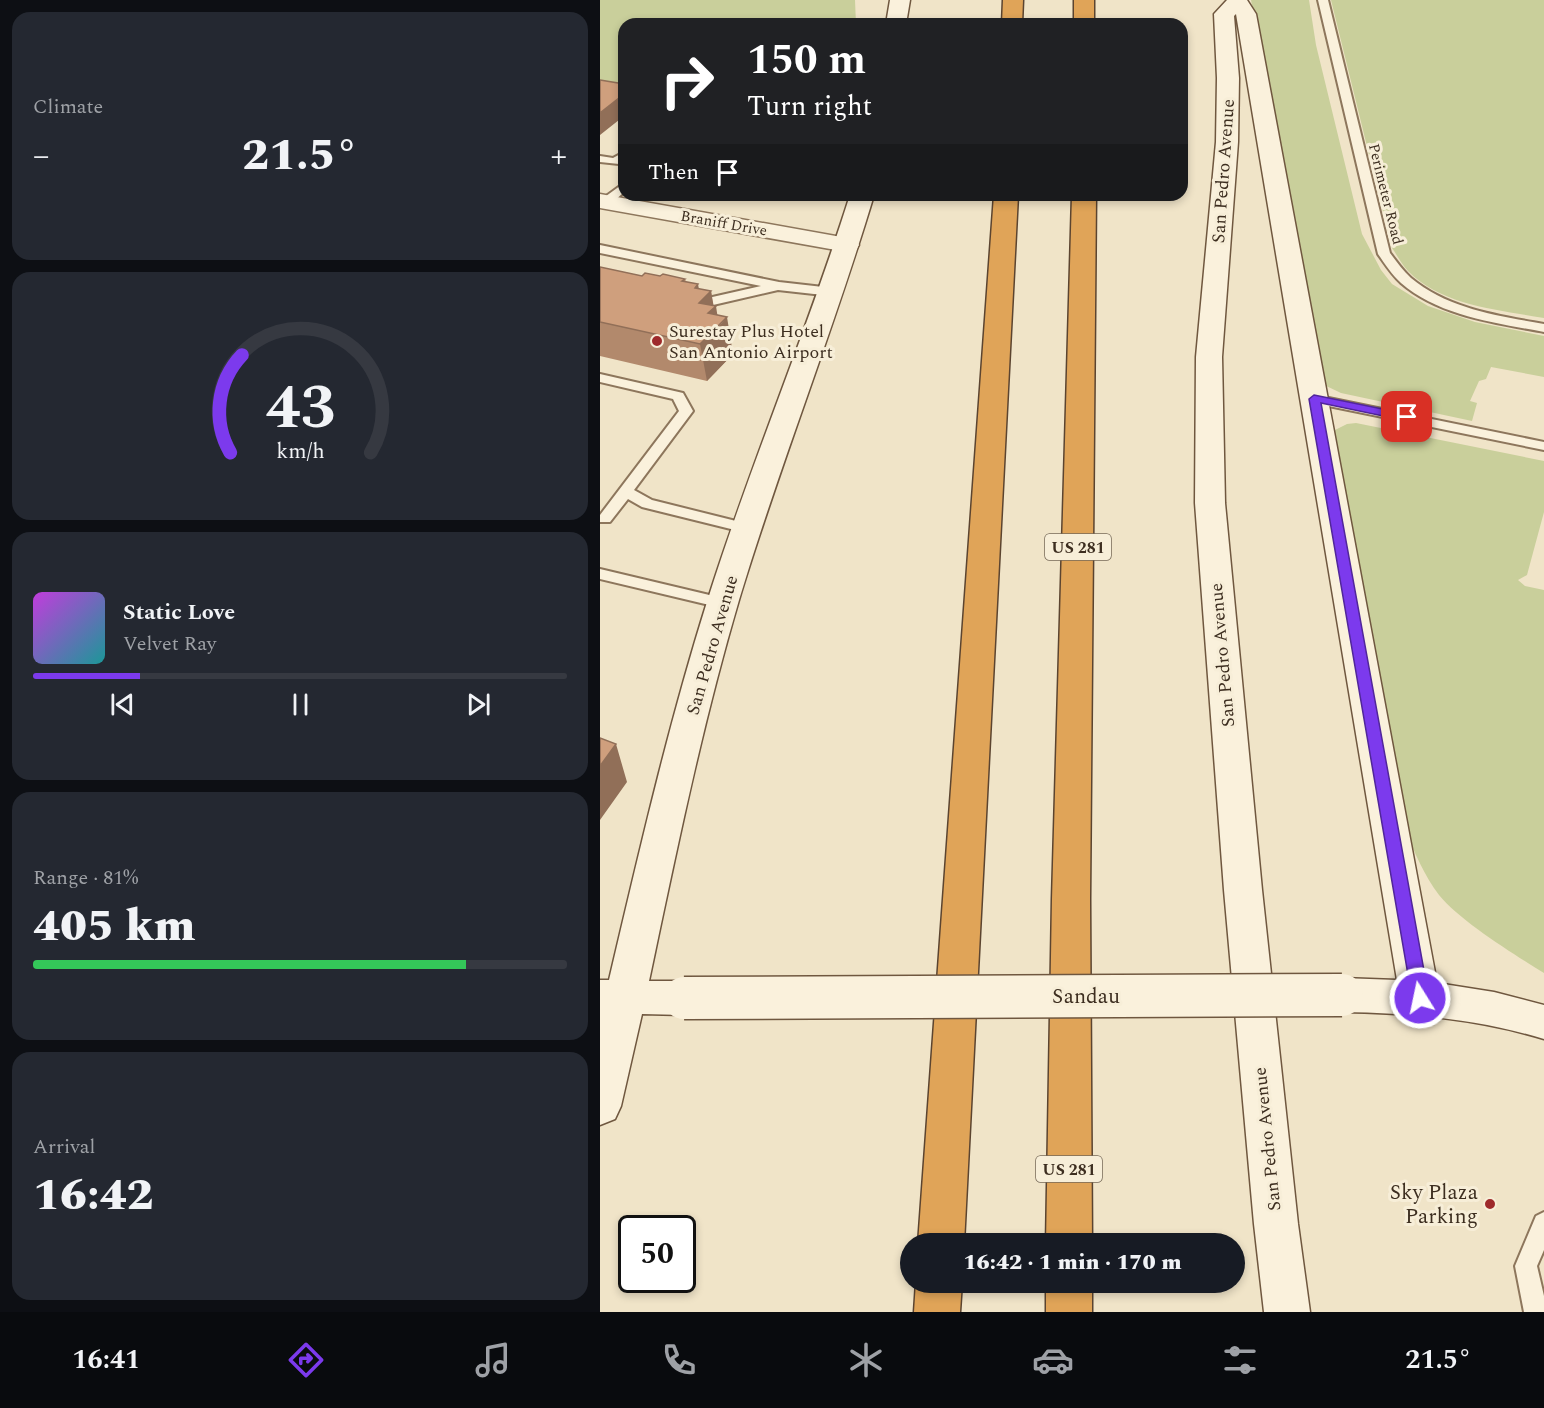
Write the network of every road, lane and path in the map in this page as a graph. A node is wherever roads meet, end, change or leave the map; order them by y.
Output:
1 (900, 0) edge
2 (1013, 0) edge
3 (1084, 0) edge
4 (1323, 0) edge
5 (1237, 1) edge
6 (897, 18) edge
7 (1012, 18) edge
8 (1084, 18) edge
9 (600, 159) edge
10 (618, 160) edge
11 (634, 201) edge
12 (860, 201) edge
13 (1006, 201) edge
14 (1084, 201) edge
15 (847, 245) junction
16 (600, 249) edge
17 (779, 286) junction
18 (832, 292) junction
19 (713, 301) dead end
20 (1544, 328) edge
21 (600, 378) edge
22 (1314, 399) junction
23 (1544, 446) edge
24 (625, 491) junction
25 (605, 519) dead end
26 (747, 528) junction
27 (600, 574) edge
28 (723, 603) junction
29 (613, 998) edge
30 (1420, 998) junction
31 (1544, 1022) edge
32 (600, 1106) edge
33 (1544, 1223) edge
34 (942, 1233) edge
35 (1069, 1233) edge
36 (938, 1293) edge
37 (1069, 1293) edge
38 (937, 1312) edge
39 (1069, 1312) edge
40 (1287, 1312) edge
41 (1536, 1312) edge

1 - 6 main road
2 - 7 highway
3 - 8 highway
4 - 20 lane, Perimeter Road
5 - 22 main road, San Pedro Avenue
5 - 40 main road, San Pedro Avenue
9 - 10 lane
11 - 15 main road, Braniff Drive
12 - 15 main road, San Pedro Avenue
13 - 34 highway
14 - 35 highway, US 281
15 - 18 main road, San Pedro Avenue
16 - 17 lane
17 - 18 lane
17 - 19 lane
18 - 26 main road, San Pedro Avenue
21 - 24 lane
22 - 23 lane
22 - 30 main road, San Pedro Avenue
24 - 25 lane
24 - 26 lane
26 - 28 main road, San Pedro Avenue
27 - 28 lane
28 - 29 main road, San Pedro Avenue
29 - 30 main road, Sandau, bridge
29 - 32 main road, San Pedro Avenue
30 - 31 main road, Sandau
33 - 41 lane
36 - 38 highway
37 - 39 highway

